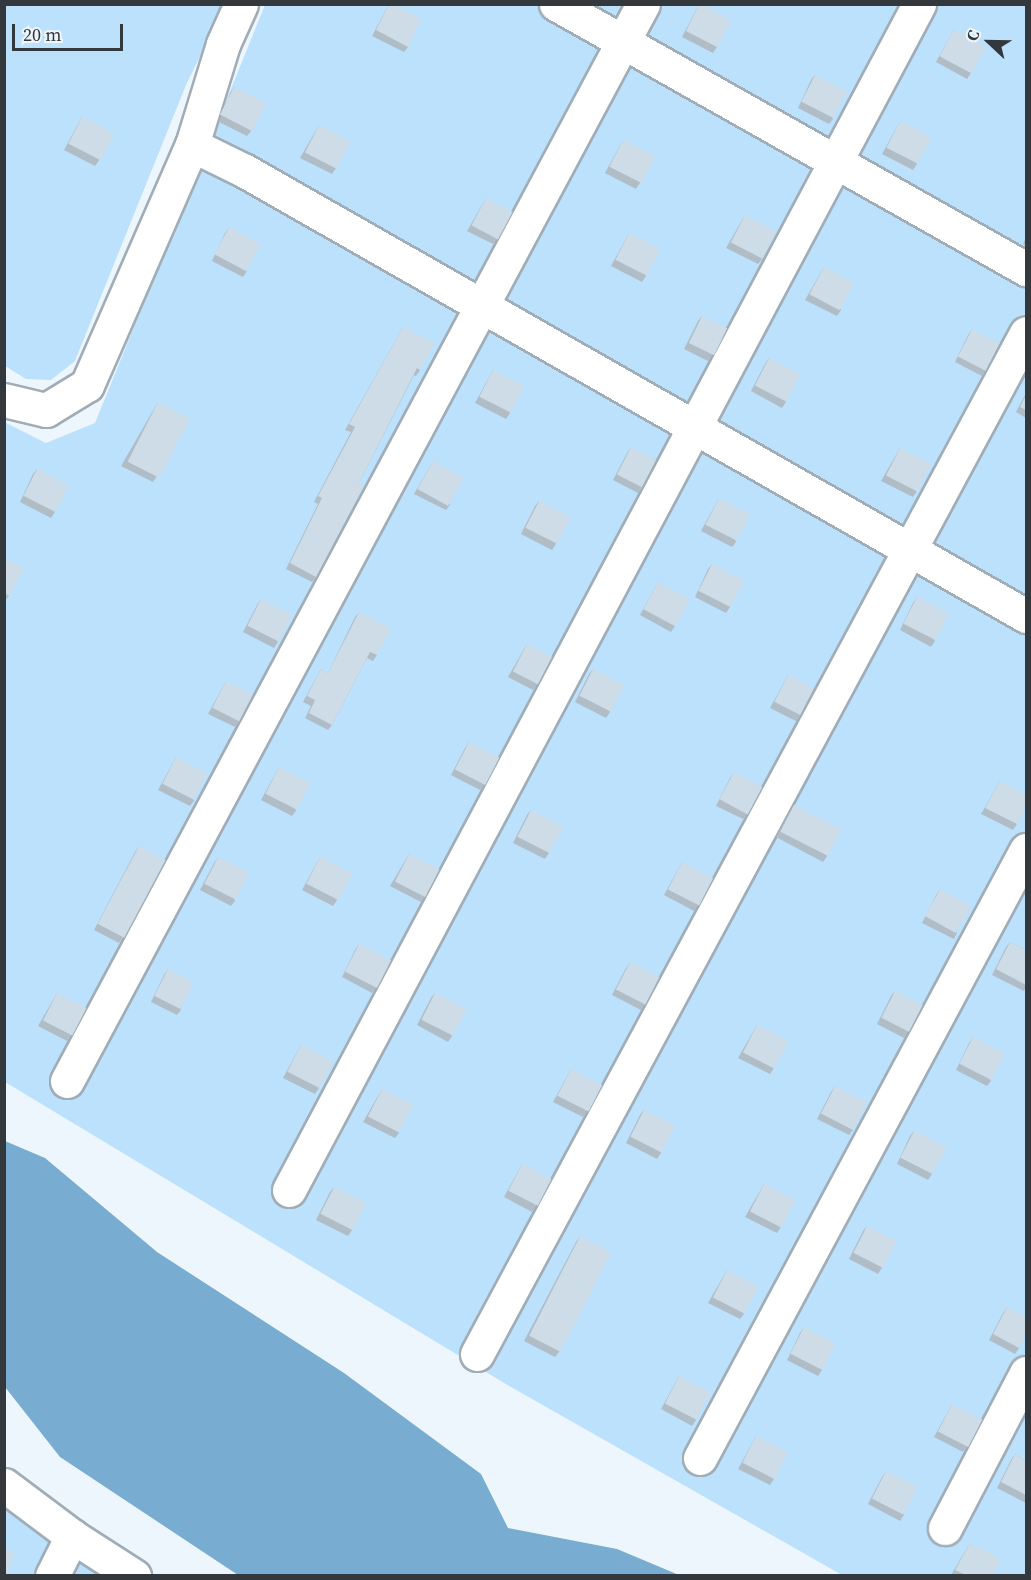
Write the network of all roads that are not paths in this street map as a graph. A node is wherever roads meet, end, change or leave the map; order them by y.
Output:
1 (241, 4) edge
2 (556, 4) edge
3 (643, 4) edge
4 (919, 4) edge
5 (623, 41) junction
6 (192, 145) junction
7 (837, 163) junction
8 (1026, 269) edge
9 (481, 306) junction
10 (1026, 333) edge
11 (7, 409) edge
12 (693, 427) junction
13 (909, 548) junction
14 (1026, 616) edge
15 (1026, 850) edge
16 (67, 1081) dead end
17 (289, 1190) dead end
18 (477, 1354) dead end
19 (1026, 1373) edge
20 (700, 1458) dead end
21 (4, 1485) edge
22 (945, 1528) dead end
23 (72, 1536) junction
24 (52, 1575) edge
25 (134, 1575) edge

1 - 6 street
2 - 5 street
3 - 5 street
4 - 7 street
5 - 7 street
5 - 9 street
6 - 9 street
6 - 11 street
7 - 8 street
7 - 12 street
9 - 12 street
9 - 16 street
10 - 13 street
12 - 13 street
12 - 17 street
13 - 14 street
13 - 18 street
15 - 20 street
19 - 22 street
21 - 23 street
23 - 24 street
23 - 25 street

